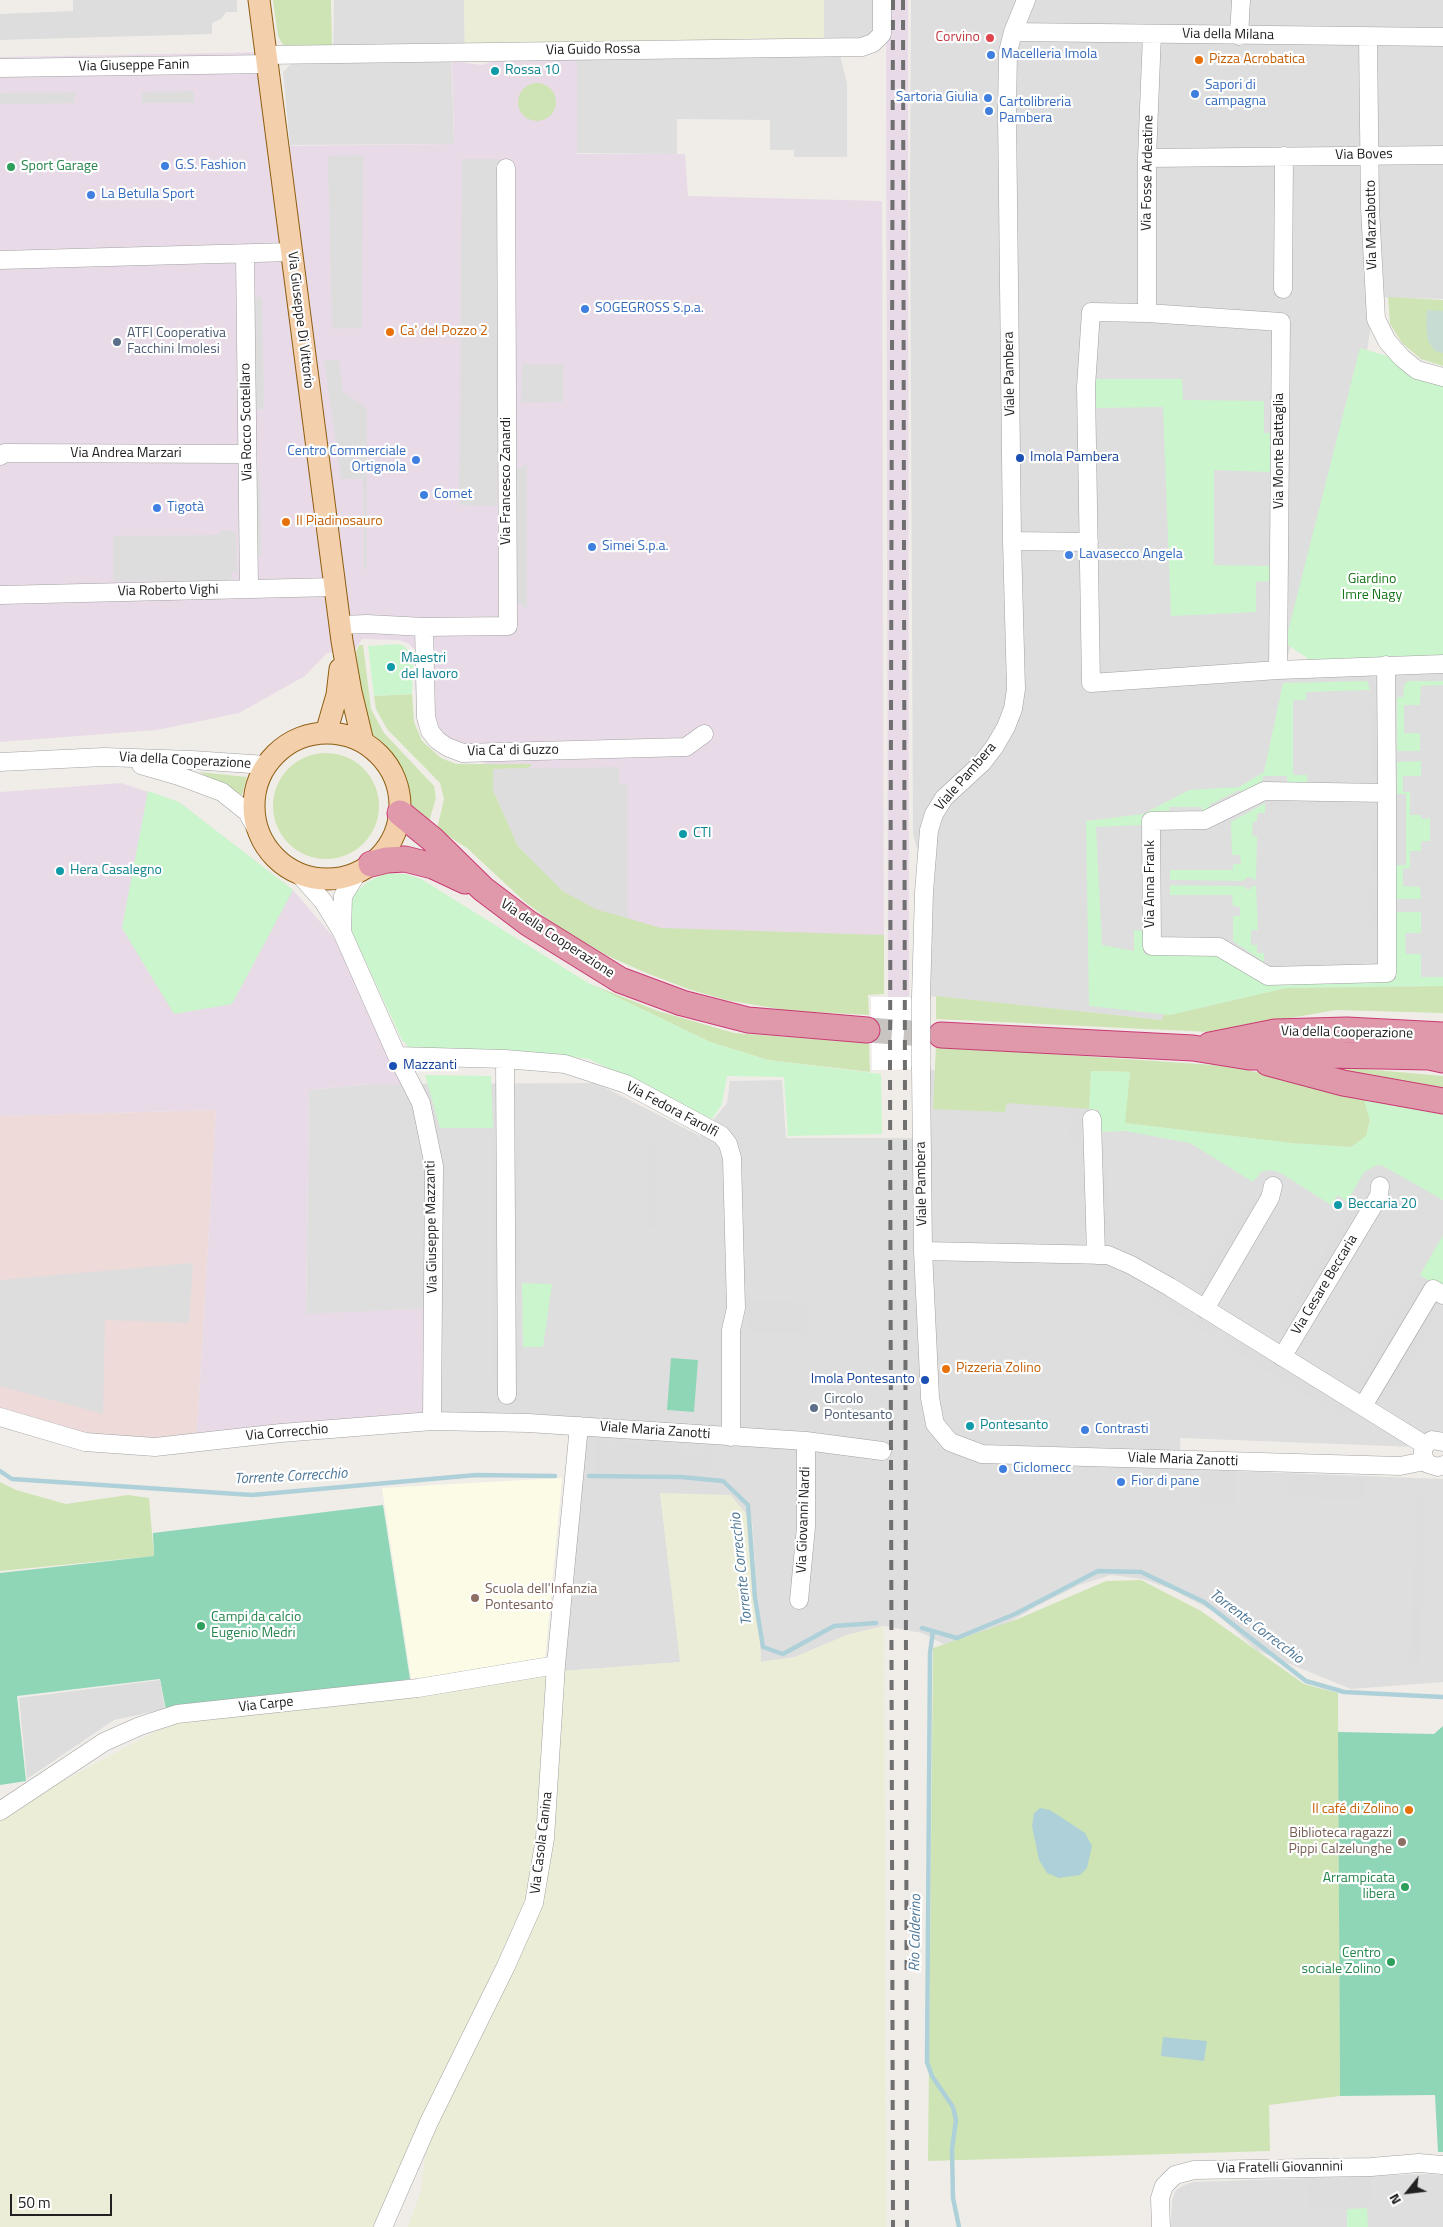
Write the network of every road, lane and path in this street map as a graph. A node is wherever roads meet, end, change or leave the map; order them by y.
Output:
1 (259, 0) edge
2 (882, 0) edge
3 (1026, 0) edge
4 (1241, 0) edge
5 (1013, 32) junction
6 (1152, 34) junction
7 (1240, 36) junction
8 (1443, 37) edge
9 (1368, 38) junction
10 (267, 59) junction
11 (0, 68) edge
12 (1370, 155) junction
13 (1443, 155) edge
14 (1284, 156) junction
15 (1147, 158) junction
16 (506, 168) dead end
17 (292, 252) junction
18 (245, 254) junction
19 (0, 260) edge
20 (1283, 289) dead end
21 (1147, 313) junction
22 (1443, 377) edge
23 (2, 453) edge
24 (247, 454) junction
25 (1012, 541) junction
26 (1089, 542) junction
27 (335, 587) junction
28 (249, 589) junction
29 (0, 594) edge
30 (424, 627) junction
31 (341, 633) junction
32 (1443, 664) edge
33 (1386, 665) junction
34 (1278, 670) junction
35 (326, 733) junction
36 (704, 734) dead end
37 (363, 742) junction
38 (104, 757) junction
39 (0, 762) edge
40 (266, 765) junction
41 (1387, 793) junction
42 (400, 813) junction
43 (267, 848) junction
44 (365, 868) junction
45 (298, 873) junction
46 (483, 890) junction
47 (342, 932) junction
48 (1443, 1022) edge
49 (867, 1030) tunnel mouth
50 (1275, 1032) junction
51 (941, 1035) tunnel mouth
52 (1443, 1035) edge
53 (1193, 1048) junction
54 (397, 1056) junction
55 (1249, 1056) junction
56 (505, 1059) junction
57 (1443, 1060) edge
58 (1443, 1102) edge
59 (1092, 1119) dead end
60 (1273, 1186) dead end
61 (1380, 1186) dead end
62 (923, 1251) junction
63 (1096, 1254) junction
64 (1443, 1295) edge
65 (1205, 1309) junction
66 (734, 1315) joint
67 (1282, 1357) junction
68 (507, 1395) dead end
69 (1363, 1406) junction
70 (0, 1417) edge
71 (432, 1421) junction
72 (579, 1426) junction
73 (731, 1437) junction
74 (944, 1437) joint
75 (806, 1441) junction
76 (1443, 1442) edge
77 (882, 1451) dead end
78 (1425, 1453) junction
79 (1443, 1464) edge
80 (799, 1600) dead end
81 (556, 1665) junction
82 (0, 1811) edge
83 (1443, 2165) edge
84 (383, 2227) edge
85 (1161, 2227) edge

1 - 10 main road, Via Giuseppe Di Vittorio
2 - 10 street, Via Guido Rossa
3 - 5 street, Viale Pambera
4 - 7 street
5 - 6 street, Via della Milana
5 - 25 street, Viale Pambera
6 - 7 street, Via della Milana
6 - 15 street, Via Fosse Ardeatine
7 - 9 street, Via della Milana
8 - 9 street, Via della Milana
9 - 12 street, Via Marzabotto
10 - 11 street, Via Giuseppe Fanin
10 - 17 main road, Via Giuseppe Di Vittorio
12 - 13 street, Via Boves
12 - 14 street, Via Boves
12 - 22 street, Via Marzabotto
14 - 15 street, Via Boves
14 - 20 street
15 - 21 street, Via Fosse Ardeatine
16 - 30 street, Via Francesco Zanardi
17 - 18 street
17 - 27 main road, Via Giuseppe Di Vittorio
18 - 19 street
18 - 24 street, Via Rocco Scotellaro
21 - 26 street, Via Monte Battaglia
21 - 34 street, Via Monte Battaglia
23 - 24 street, Via Andrea Marzari
24 - 28 street, Via Rocco Scotellaro
25 - 26 street
25 - 62 street, Viale Pambera, bridge
26 - 34 street, Via Monte Battaglia
27 - 28 street, Via Roberto Vighi
27 - 31 main road, Via Giuseppe Di Vittorio
28 - 29 street, Via Roberto Vighi
30 - 31 street, Via Francesco Zanardi
30 - 36 street, Via Ca' di Guzzo
31 - 35 main road, Via Giuseppe Di Vittorio
31 - 37 main road, Via Giuseppe Di Vittorio
32 - 33 street
33 - 34 street
33 - 41 street, Via Anna Frank
35 - 37 main road
35 - 40 main road
37 - 42 main road
38 - 39 street, Via della Cooperazione
38 - 40 street, Via della Cooperazione
38 - 43 street, Via della Cooperazione
40 - 43 main road
41 - 41 street, Via Anna Frank
42 - 44 main road
42 - 46 highway, Via della Cooperazione
43 - 45 main road
44 - 45 main road
44 - 46 highway, Via della Cooperazione
44 - 47 street, Via Giuseppe Mazzanti
45 - 47 street, Via Giuseppe Mazzanti
46 - 49 highway, Via della Cooperazione
47 - 54 street, Via Giuseppe Mazzanti
48 - 50 highway
50 - 52 highway, Via della Cooperazione
50 - 53 highway, Via della Cooperazione
51 - 53 highway, Via della Cooperazione
53 - 55 highway, Via della Cooperazione
54 - 56 street, Via Fedora Farolfi
54 - 71 street, Via Giuseppe Mazzanti
55 - 57 highway, Via della Cooperazione
55 - 58 highway
56 - 66 street, Via Fedora Farolfi
56 - 68 street
59 - 63 street
60 - 65 street
61 - 67 street, Via Cesare Beccaria
62 - 63 street
62 - 74 street, Viale Pambera
63 - 65 street
64 - 69 street
65 - 67 street
66 - 73 street, Viale Maria Zanotti
67 - 69 street
69 - 78 street
70 - 71 street, Via Correcchio
71 - 72 street, Via Correcchio
72 - 73 street, Viale Maria Zanotti
72 - 81 street, Via Casola Canina
73 - 75 street, Viale Maria Zanotti
74 - 78 street, Viale Maria Zanotti
75 - 77 street, Viale Maria Zanotti
75 - 80 street, Via Giovanni Nardi
76 - 78 street, Viale Maria Zanotti
78 - 79 street, Viale Maria Zanotti
81 - 82 street, Via Carpe
81 - 84 street, Via Casola Canina
83 - 85 street, Via Fratelli Giovannini

